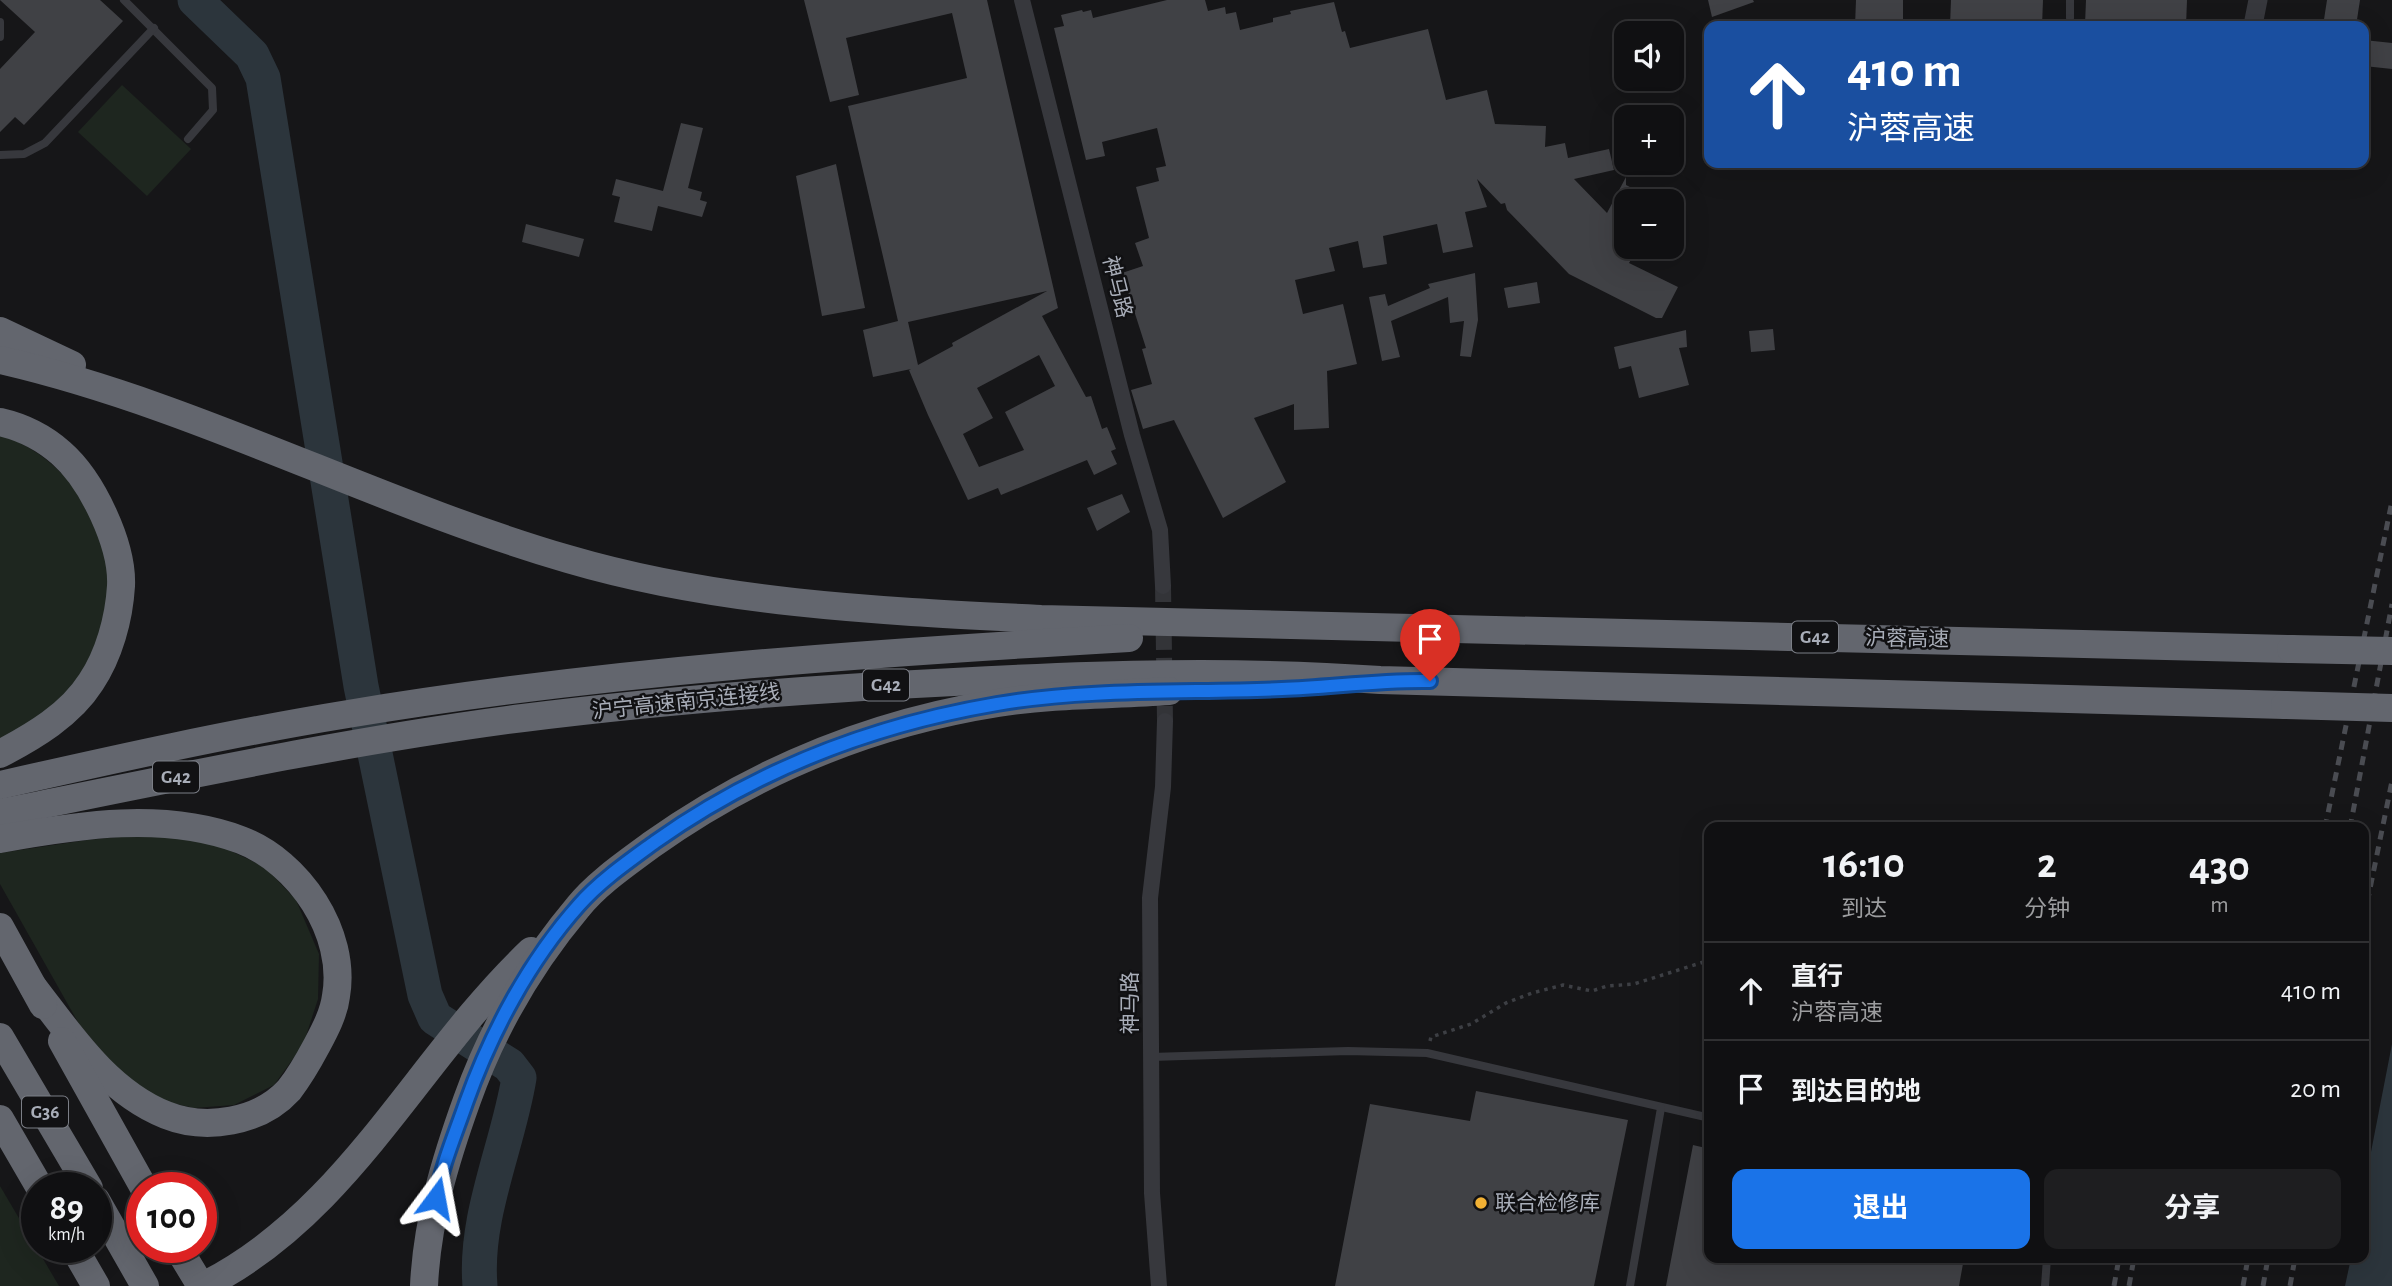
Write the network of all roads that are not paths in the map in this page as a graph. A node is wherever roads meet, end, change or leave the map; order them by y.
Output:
1 (124, 0) edge
2 (1022, 0) edge
3 (2070, 0) edge
4 (2258, 0) edge
5 (2070, 19) dead end
6 (2254, 21) edge
7 (0, 22) edge
8 (154, 28) junction
9 (0, 37) edge
10 (188, 139) dead end
11 (0, 155) edge
12 (0, 331) edge
13 (0, 360) edge
14 (176, 414) junction
15 (0, 422) edge
16 (1163, 586) tunnel mouth
17 (1338, 626) junction
18 (2392, 651) edge
19 (1380, 680) junction
20 (2392, 708) edge
21 (1165, 721) tunnel mouth
22 (0, 754) edge
23 (0, 785) edge
24 (0, 813) edge
25 (0, 839) edge
26 (0, 927) edge
27 (34, 988) junction
28 (491, 1011) junction
29 (0, 1037) edge
30 (1151, 1057) junction
31 (1661, 1108) junction
32 (1704, 1117) edge
33 (0, 1119) edge
34 (31, 1172) edge
35 (80, 1172) edge
36 (135, 1172) edge
37 (112, 1227) edge
38 (187, 1263) edge
39 (2047, 1263) edge
40 (145, 1286) edge
41 (202, 1286) edge
42 (424, 1286) edge
43 (1159, 1286) edge
44 (1630, 1286) edge
45 (2045, 1286) edge

1 - 8 lane
2 - 16 street, 神马路
3 - 5 lane
4 - 6 street
7 - 9 lane
8 - 10 lane
8 - 11 lane
12 - 14 highway
13 - 14 highway, G42
14 - 17 highway, G42
15 - 22 highway
17 - 18 highway, 沪蓉高速 / G42, bridge
17 - 23 highway, 沪宁高速南京连接线 / G42
19 - 20 highway, G42, bridge
19 - 24 highway, 沪宁高速南京连接线 / G42
19 - 28 highway, G42
21 - 30 street, 神马路
25 - 27 highway
26 - 27 highway
27 - 36 highway
28 - 41 highway
28 - 42 highway, G42
29 - 35 highway, G36
30 - 31 lane
30 - 43 street, 神马路
31 - 32 lane
31 - 44 lane
33 - 34 highway, G36
37 - 40 highway
38 - 41 highway
39 - 45 lane

